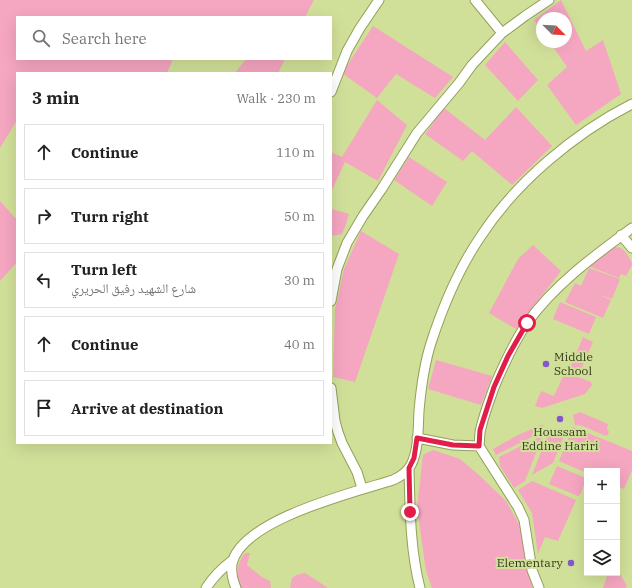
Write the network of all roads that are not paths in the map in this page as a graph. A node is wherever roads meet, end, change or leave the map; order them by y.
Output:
1 (379, 0) edge
2 (475, 0) edge
3 (549, 0) edge
4 (502, 33) junction
5 (332, 89) edge
6 (632, 104) edge
7 (632, 228) edge
8 (622, 235) junction
9 (632, 248) edge
10 (332, 296) edge
11 (332, 396) edge
12 (417, 438) junction
13 (479, 446) junction
14 (409, 468) junction
15 (362, 488) junction
16 (233, 560) junction
17 (206, 588) edge
18 (236, 588) edge
19 (420, 588) edge
20 (539, 588) edge

1 - 5 street
2 - 4 street
3 - 4 street
4 - 10 street
6 - 12 street
7 - 8 street
8 - 9 street
8 - 13 street
11 - 15 street
12 - 13 street
12 - 14 street
13 - 20 street
14 - 15 street
14 - 19 street
15 - 16 street
16 - 17 street
16 - 18 street

